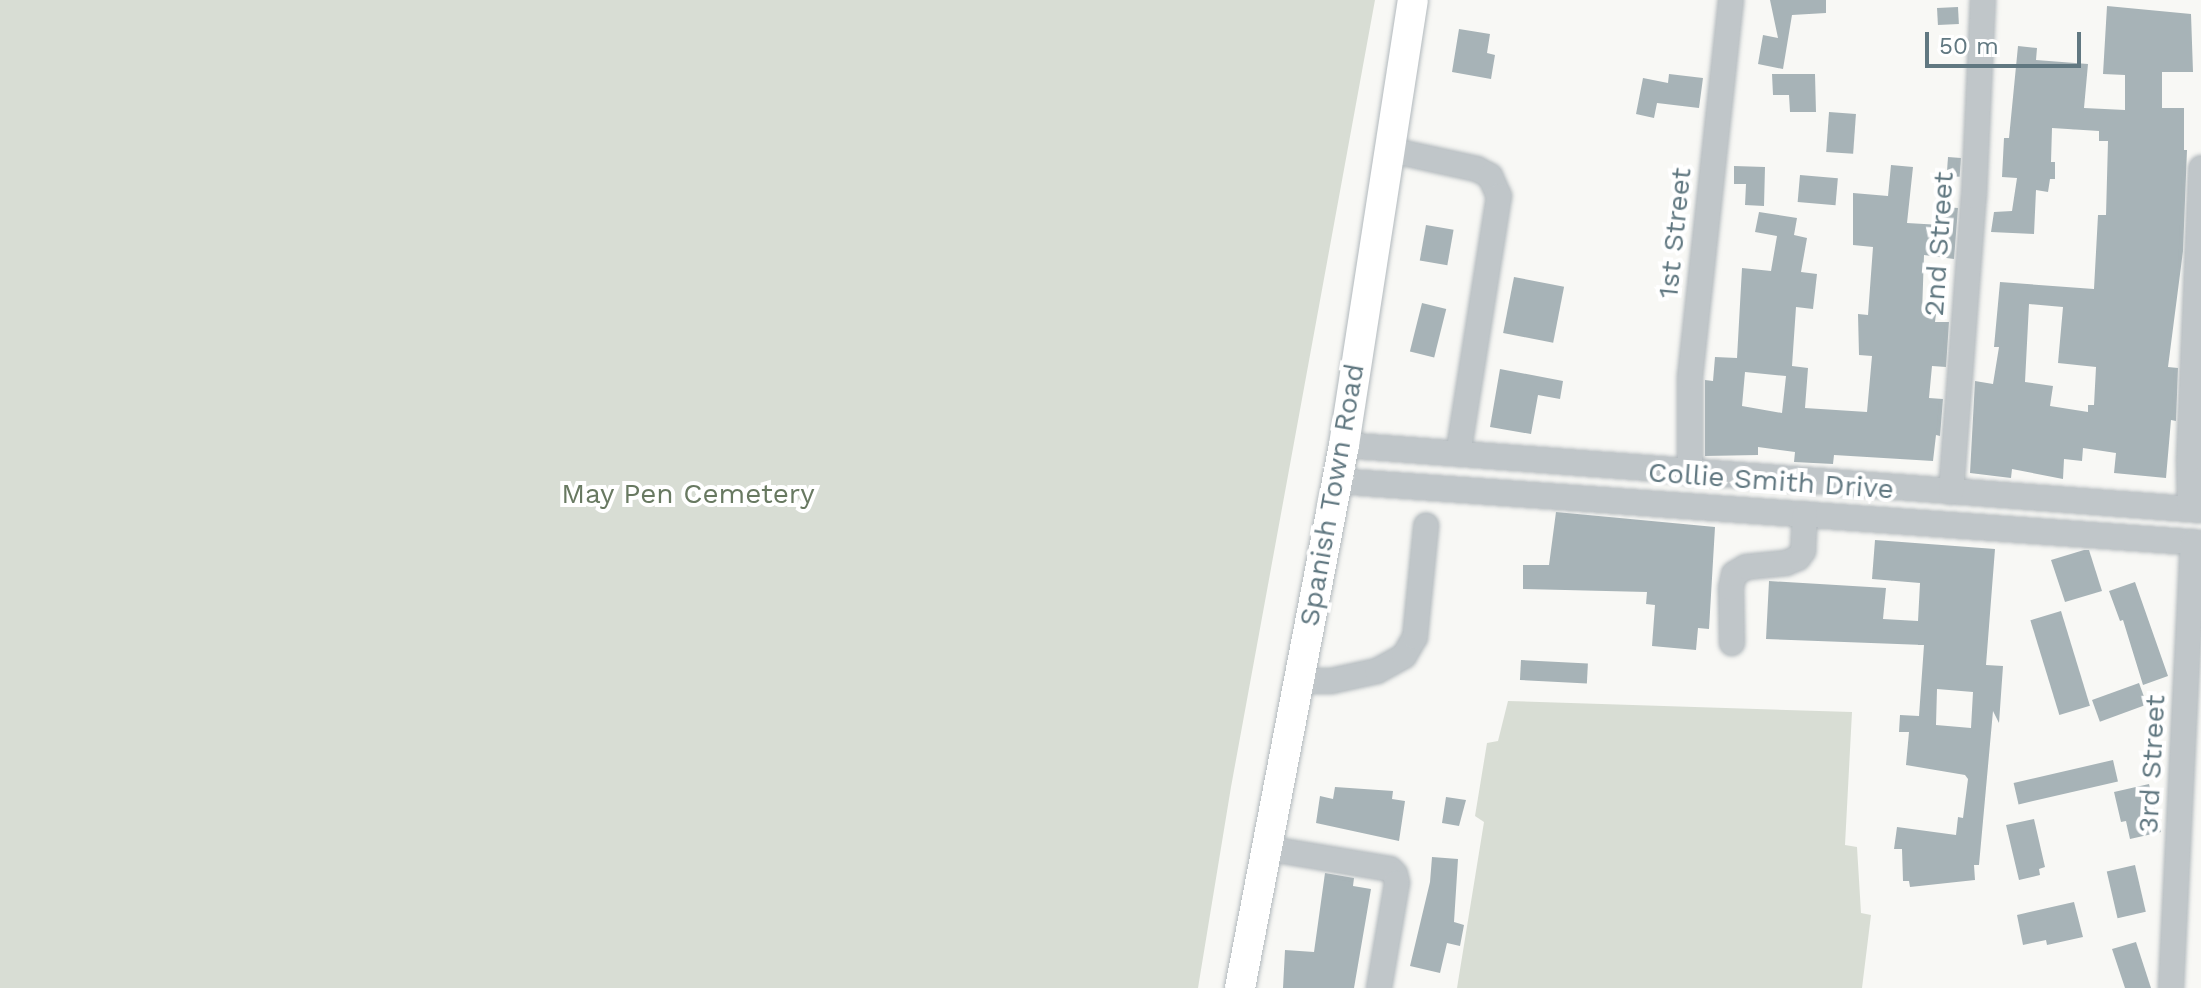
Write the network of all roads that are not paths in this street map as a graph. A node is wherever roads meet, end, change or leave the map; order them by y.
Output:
1 (1413, 0) edge
2 (1731, 0) edge
3 (1983, 0) edge
4 (1390, 150) junction
5 (2201, 168) edge
6 (1344, 445) junction
7 (1458, 454) junction
8 (1690, 473) junction
9 (1337, 481) junction
10 (1951, 492) junction
11 (2195, 510) edge
12 (1805, 514) junction
13 (1426, 526) dead end
14 (2197, 543) edge
15 (1732, 643) dead end
16 (1298, 681) junction
17 (2193, 702) edge
18 (1265, 848) junction
19 (1240, 988) edge
20 (1379, 988) edge
21 (2171, 988) edge

1 - 4 main road, Spanish Town Road
2 - 8 street, 1st Street
3 - 10 street, 2nd Street
4 - 6 main road, Spanish Town Road
4 - 7 street
5 - 11 street
6 - 7 street, Collie Smith Drive
6 - 9 main road, Spanish Town Road
7 - 8 street, Collie Smith Drive
8 - 10 street, Collie Smith Drive
9 - 12 street, Collie Smith Drive
9 - 16 main road, Spanish Town Road
10 - 11 street, Collie Smith Drive
12 - 14 street, Collie Smith Drive
12 - 15 street
13 - 16 street
14 - 17 street, 3rd Street
16 - 18 main road, Spanish Town Road
17 - 21 street, 3rd Street
18 - 19 main road, Spanish Town Road
18 - 20 street

